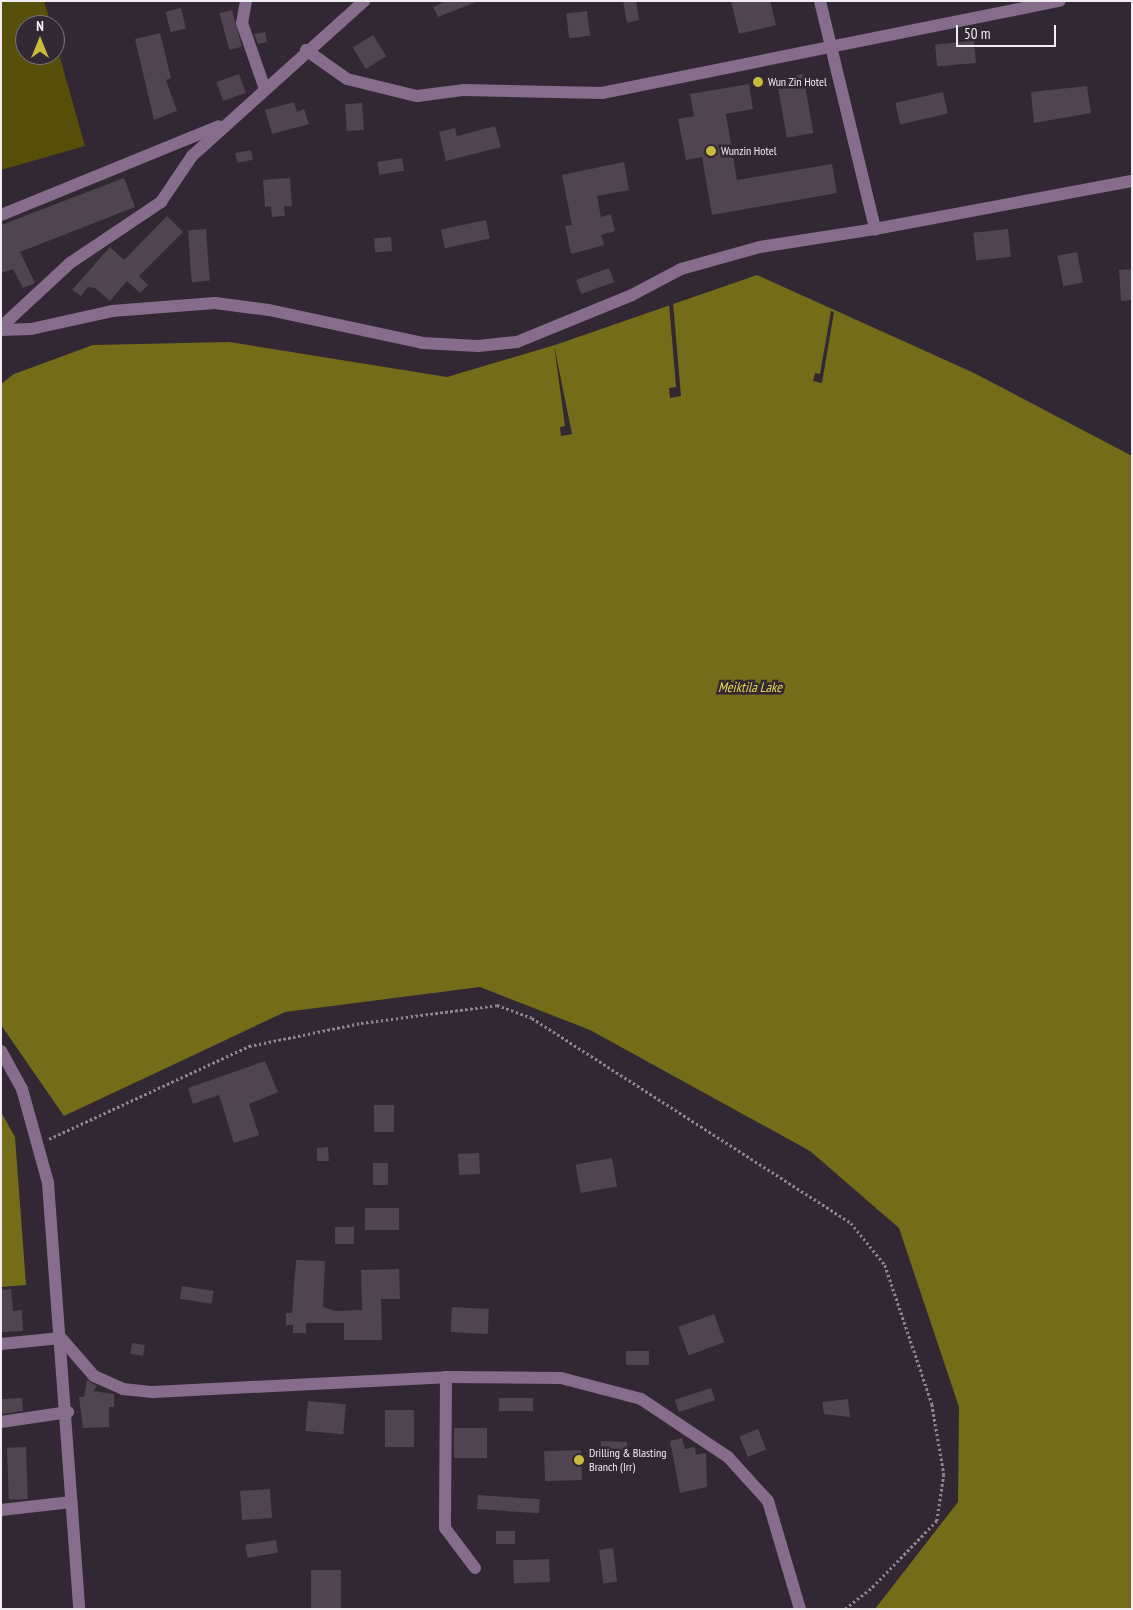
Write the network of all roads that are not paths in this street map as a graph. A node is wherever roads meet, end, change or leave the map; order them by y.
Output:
1 (246, 1) edge
2 (364, 1) edge
3 (820, 1) edge
4 (1060, 1) edge
5 (1038, 3) edge
6 (832, 47) junction
7 (306, 50) junction
8 (264, 89) junction
9 (225, 124) junction
10 (1132, 181) edge
11 (1, 215) edge
12 (875, 229) junction
13 (1, 329) edge
14 (1, 1051) edge
15 (60, 1338) junction
16 (1, 1344) edge
17 (446, 1377) junction
18 (68, 1412) junction
19 (1, 1422) edge
20 (72, 1502) junction
21 (1, 1510) edge
22 (475, 1568) dead end
23 (80, 1609) edge
24 (800, 1609) edge

1 - 8 street
2 - 7 street
3 - 6 street
4 - 5 street
5 - 6 street
6 - 7 street
6 - 12 street
7 - 8 street
8 - 9 street
9 - 11 street
9 - 13 street
10 - 12 street
12 - 13 street
14 - 15 street
15 - 16 street
15 - 17 street
15 - 18 street
17 - 22 street
17 - 24 street
18 - 19 street
18 - 20 street
20 - 21 street
20 - 23 street

